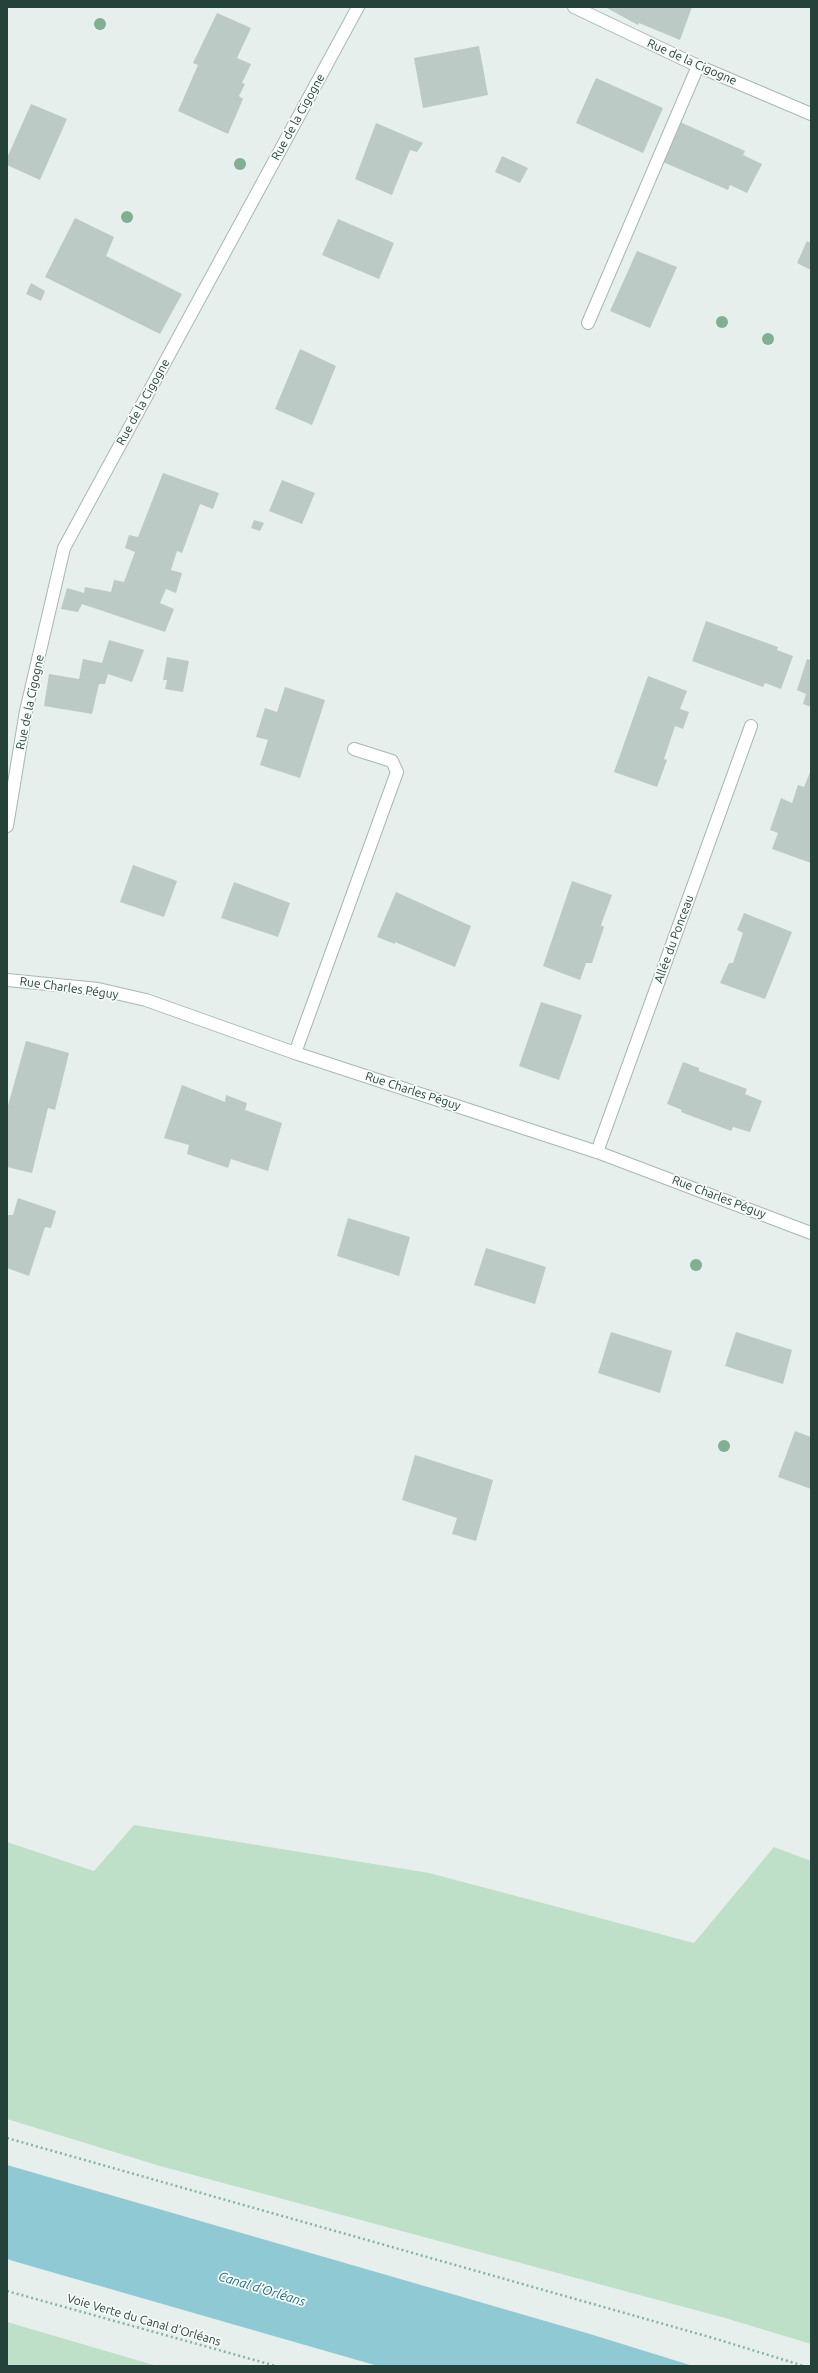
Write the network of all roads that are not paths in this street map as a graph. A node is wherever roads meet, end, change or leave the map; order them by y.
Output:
1 (358, 7) edge
2 (574, 7) edge
3 (698, 66) junction
4 (811, 114) edge
5 (588, 323) dead end
6 (751, 726) dead end
7 (354, 749) dead end
8 (7, 826) edge
9 (7, 980) edge
10 (295, 1053) junction
11 (597, 1152) junction
12 (811, 1232) edge

1 - 8 street, Rue de la Cigogne
2 - 3 street, Rue de la Cigogne
3 - 4 street, Rue de la Cigogne
3 - 5 street
6 - 11 street, Allée du Ponceau
7 - 10 street
9 - 10 street, Rue Charles Péguy
10 - 11 street, Rue Charles Péguy
11 - 12 street, Rue Charles Péguy

